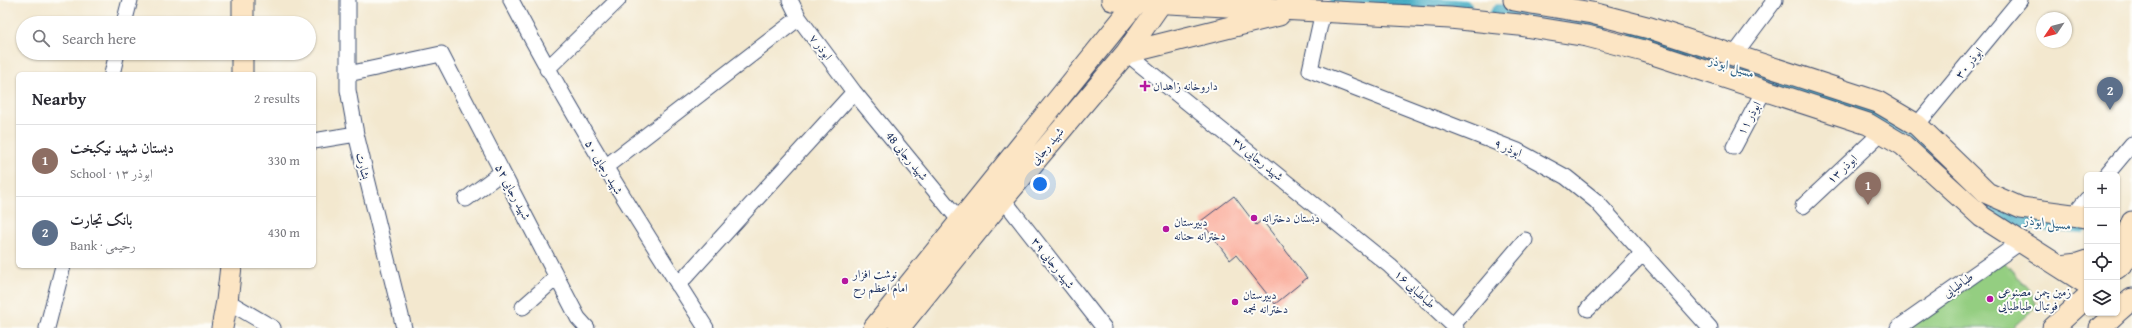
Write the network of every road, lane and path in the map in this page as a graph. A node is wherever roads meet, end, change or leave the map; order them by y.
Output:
1 (130, 0) edge
2 (243, 0) edge
3 (348, 0) edge
4 (511, 0) edge
5 (618, 0) edge
6 (790, 0) edge
7 (1112, 0) edge
8 (1514, 0) edge
9 (1775, 0) edge
10 (2020, 0) edge
11 (1138, 1) edge
12 (1162, 1) edge
13 (1301, 10) junction
14 (1323, 11) junction
15 (126, 16) edge
16 (243, 16) edge
17 (799, 18) junction
18 (1126, 53) junction
19 (1734, 55) junction
20 (115, 60) edge
21 (242, 60) edge
22 (547, 69) junction
23 (112, 72) edge
24 (242, 72) edge
25 (348, 74) junction
26 (1764, 90) junction
27 (854, 92) junction
28 (1917, 126) junction
29 (1882, 132) junction
30 (356, 134) junction
31 (316, 141) edge
32 (2132, 144) edge
33 (1734, 146) dead end
34 (604, 168) junction
35 (502, 172) junction
36 (2109, 172) edge
37 (466, 199) dead end
38 (1003, 199) junction
39 (1803, 206) dead end
40 (2084, 206) edge
41 (2080, 216) edge
42 (960, 221) junction
43 (2120, 221) edge
44 (2132, 222) edge
45 (1525, 240) dead end
46 (2019, 243) junction
47 (2120, 244) edge
48 (1643, 253) junction
49 (2132, 254) edge
50 (2084, 262) edge
51 (2120, 265) edge
52 (1390, 266) joint
53 (2060, 266) junction
54 (62, 268) edge
55 (231, 268) edge
56 (557, 276) junction
57 (2084, 282) edge
58 (678, 285) junction
59 (2132, 299) edge
60 (2084, 300) edge
61 (227, 301) junction
62 (524, 307) dead end
63 (1588, 309) dead end
64 (2120, 310) edge
65 (2114, 316) edge
66 (1455, 326) edge
67 (46, 328) edge
68 (222, 328) edge
69 (273, 328) edge
70 (404, 328) edge
71 (587, 328) edge
72 (706, 328) edge
73 (874, 328) edge
74 (899, 328) edge
75 (1104, 328) edge
76 (1710, 328) edge
77 (1898, 328) edge
78 (2053, 328) edge
79 (2100, 328) edge

1 - 15 street
2 - 16 street
3 - 25 street, بشارت
4 - 22 street, شهید رجایی ۵۰
5 - 22 street
6 - 17 street, ابوذر ۷
7 - 11 street
8 - 19 street
9 - 19 street
10 - 28 street, ابوذر ۳۰
11 - 12 street
11 - 42 street, شهید رجایی
12 - 13 street
12 - 18 street, شهید رجایی
13 - 14 street
13 - 18 street
14 - 26 street
14 - 48 street, ابوذر ۹
17 - 27 street, ابوذر ۷
17 - 34 street
18 - 38 street, شهید رجایی
18 - 52 street, شهید رجایی ۳۷
19 - 28 street
20 - 23 street
21 - 24 street
22 - 34 street, شهید رجایی ۵۰
25 - 30 street, بشارت
25 - 35 street, شهید رجایی ۵۲
26 - 29 street
26 - 33 street, ابوذر ۱۱
27 - 42 street, شهید رجایی 48
27 - 58 street
28 - 41 street
29 - 39 street, ابوذر ۱۳
29 - 46 street
30 - 31 street
30 - 70 street, بشارت
32 - 36 street
34 - 58 street, شهید رجایی ۵۰
35 - 37 street
35 - 56 street, شهید رجایی ۵۲
38 - 74 street, شهید رجایی
38 - 75 street, شهید رجایی ۳۹
40 - 41 street
42 - 73 street, شهید رجایی
43 - 44 street
44 - 47 street
45 - 66 street
46 - 53 street
46 - 77 street, طباطبایی
48 - 63 street
48 - 76 street, ابوذر ۹
49 - 51 street
50 - 53 street
52 - 66 street, طباطبایی ۱۶
53 - 57 street
54 - 67 street
55 - 61 street
56 - 62 street
56 - 71 street, شهید رجایی ۵۲
58 - 72 street, شهید رجایی ۵۰
59 - 64 street
60 - 78 street
61 - 68 street
61 - 69 street
65 - 79 street

